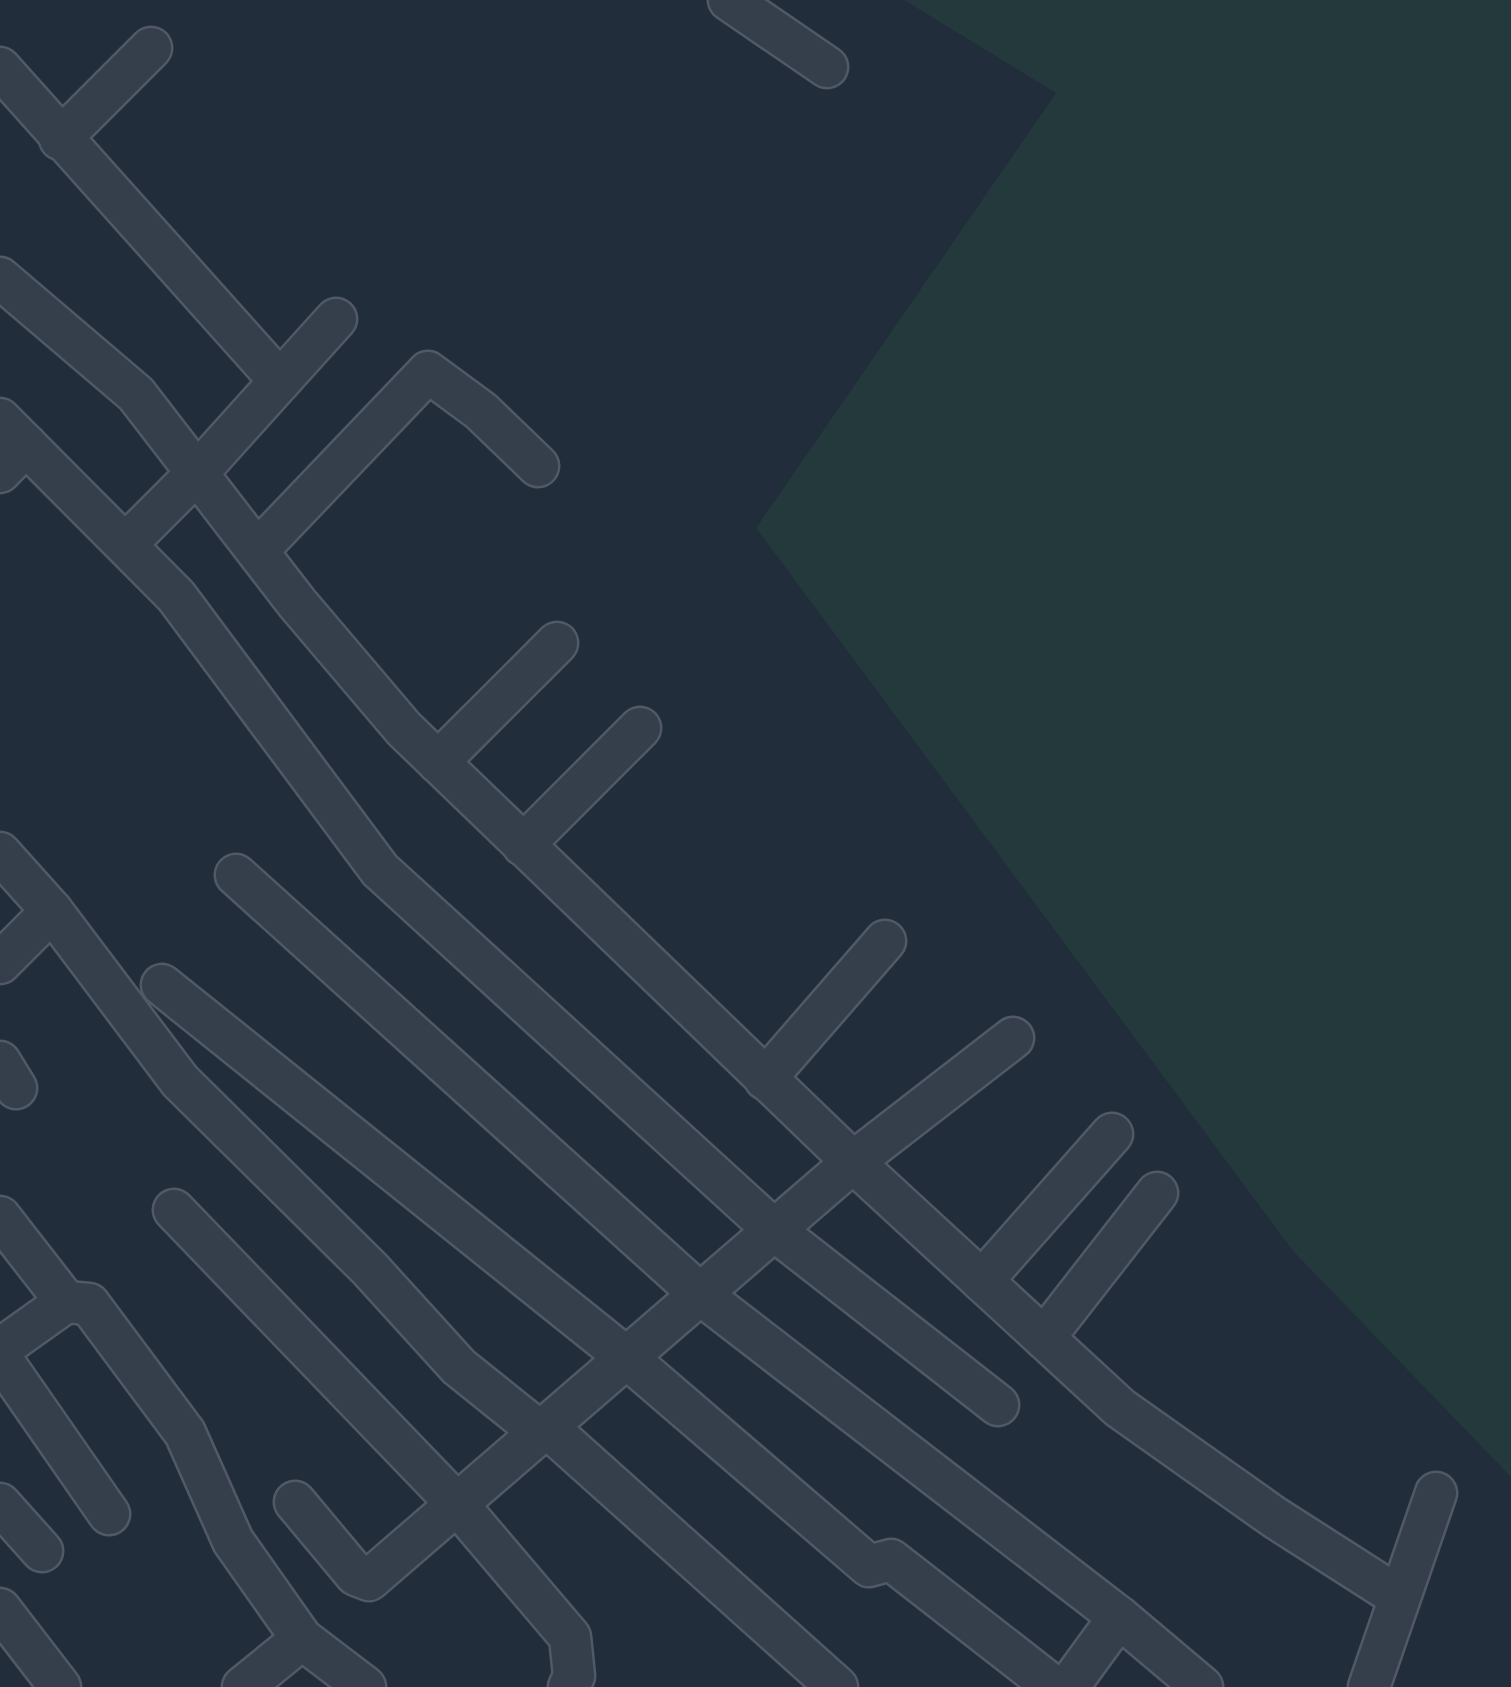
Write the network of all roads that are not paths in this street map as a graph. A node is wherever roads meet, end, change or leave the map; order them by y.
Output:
1 (730, 0) edge
2 (152, 48) dead end
3 (827, 66) dead end
4 (0, 68) edge
5 (60, 139) junction
6 (0, 278) edge
7 (336, 319) dead end
8 (280, 381) junction
9 (9, 445) edge
10 (538, 466) dead end
11 (199, 471) junction
12 (127, 542) junction
13 (258, 550) junction
14 (556, 643) dead end
15 (640, 728) dead end
16 (438, 762) junction
17 (523, 845) junction
18 (3, 864) edge
19 (236, 875) dead end
20 (52, 912) junction
21 (885, 942) dead end
22 (0, 963) edge
23 (162, 985) dead end
24 (1013, 1038) dead end
25 (766, 1078) junction
26 (1112, 1134) dead end
27 (853, 1162) junction
28 (1156, 1193) dead end
29 (174, 1210) dead end
30 (0, 1216) edge
31 (774, 1230) junction
32 (982, 1280) junction
33 (700, 1294) junction
34 (66, 1302) junction
35 (1044, 1338) junction
36 (0, 1349) edge
37 (0, 1357) edge
38 (627, 1358) junction
39 (998, 1405) dead end
40 (543, 1430) junction
41 (1436, 1493) dead end
42 (295, 1502) dead end
43 (0, 1504) edge
44 (458, 1504) junction
45 (109, 1514) dead end
46 (42, 1551) dead end
47 (1399, 1597) junction
48 (0, 1609) edge
49 (1119, 1617) junction
50 (302, 1640) junction
51 (60, 1687) edge
52 (243, 1687) edge
53 (364, 1687) edge
54 (568, 1687) edge
55 (838, 1687) edge
56 (1054, 1687) edge
57 (1068, 1687) edge
58 (1202, 1687) edge
59 (1369, 1687) edge

1 - 3 street
2 - 5 street
4 - 5 street
5 - 8 street
6 - 11 street
7 - 8 street
8 - 11 street
9 - 12 street
10 - 13 street
11 - 12 street
11 - 13 street
12 - 31 street
13 - 16 street
14 - 16 street
15 - 17 street
16 - 17 street
17 - 25 street
18 - 20 street
19 - 33 street
20 - 22 street
20 - 40 street
21 - 25 street
23 - 38 street
24 - 27 street
25 - 27 street
26 - 32 street
27 - 31 street
27 - 32 street
28 - 35 street
29 - 44 street
30 - 34 street
31 - 33 street
31 - 39 street
32 - 35 street
33 - 38 street
33 - 49 street
34 - 36 street
34 - 50 street
35 - 47 street
37 - 45 street
38 - 40 street
38 - 56 street
40 - 44 street
40 - 55 street
41 - 47 street
42 - 44 street
43 - 46 street
44 - 54 street
47 - 59 street
48 - 51 street
49 - 57 street
49 - 58 street
50 - 52 street
50 - 53 street

